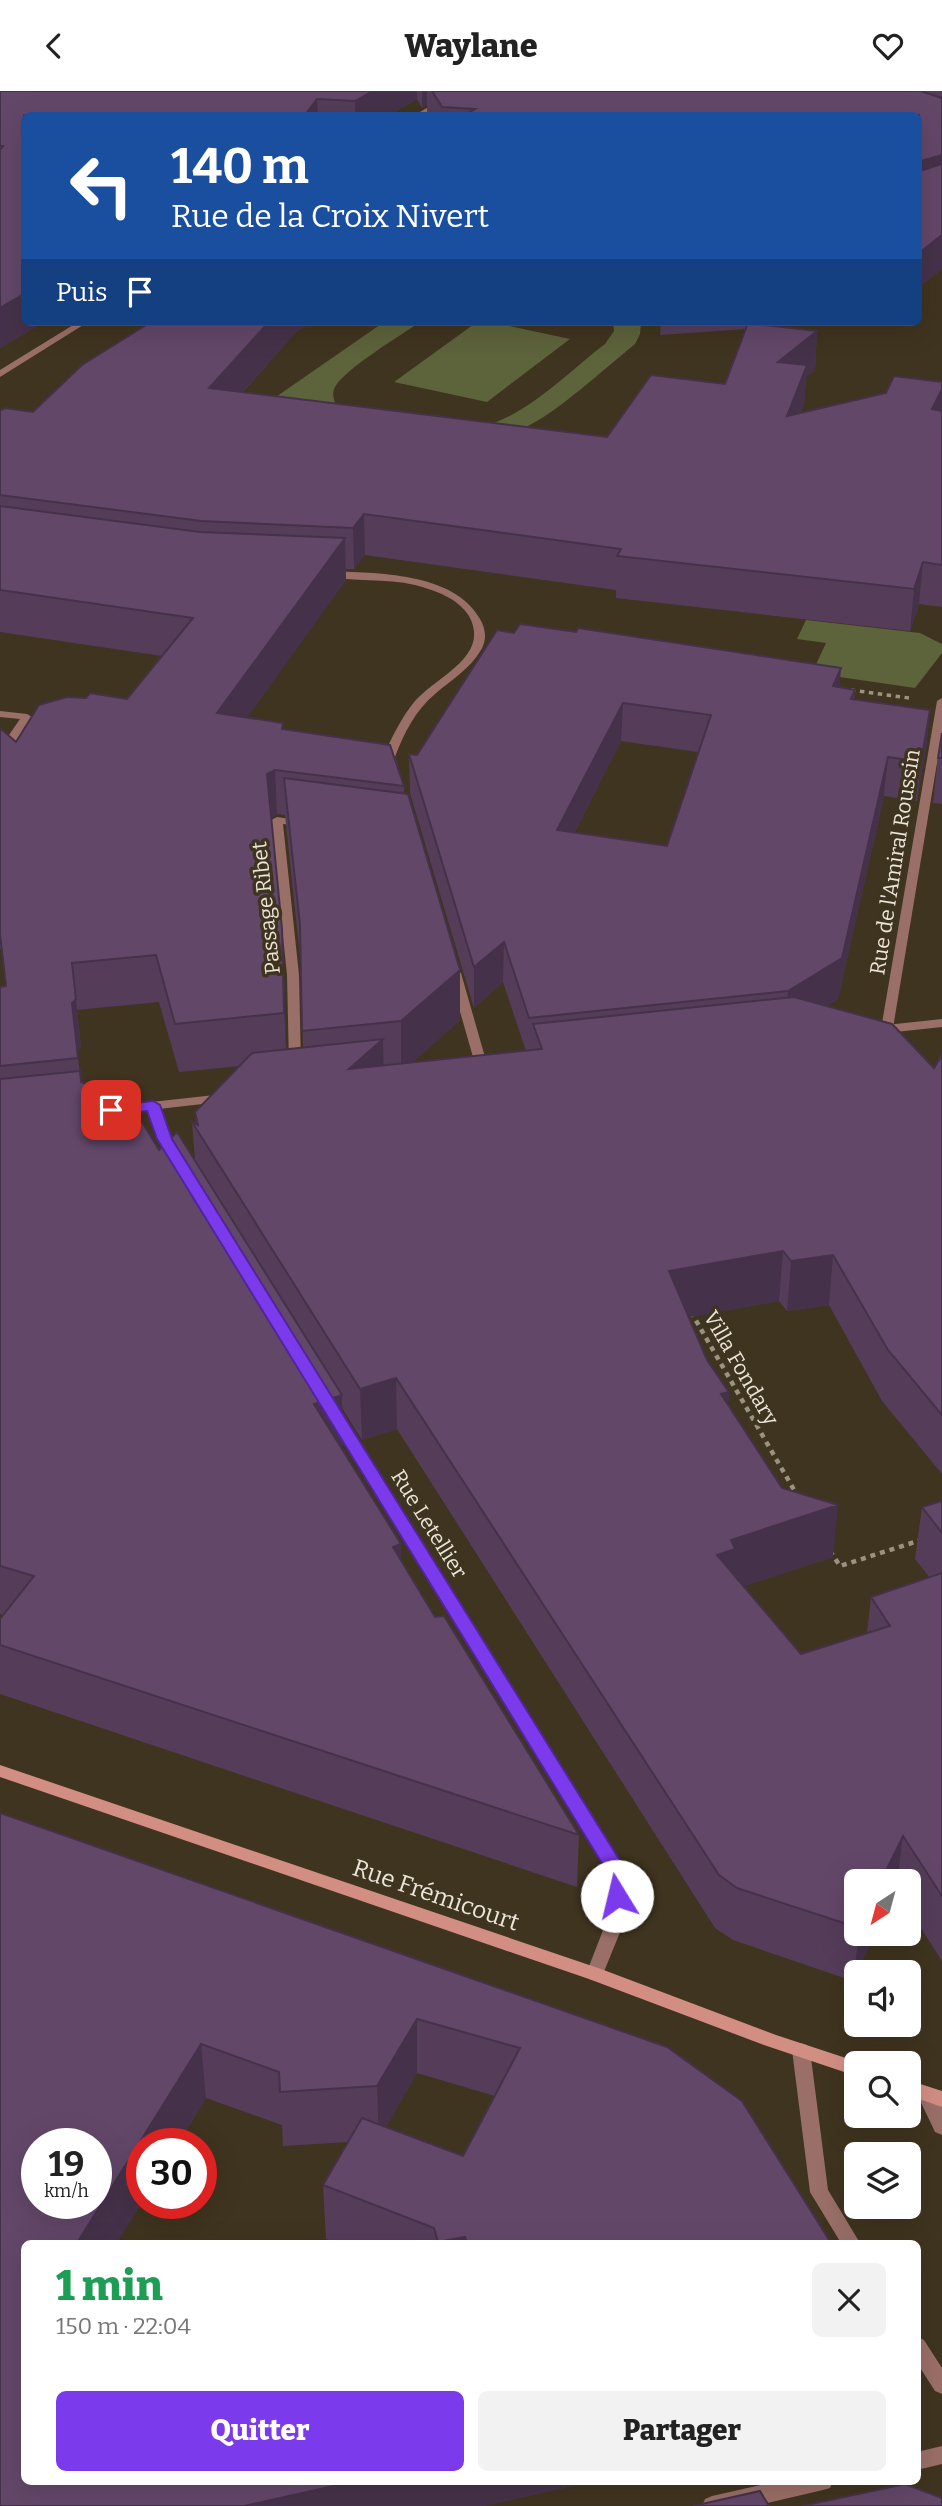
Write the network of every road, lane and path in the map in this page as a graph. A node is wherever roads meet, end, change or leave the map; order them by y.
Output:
1 (460, 91) edge
2 (424, 112) edge
3 (78, 326) edge
4 (0, 374) edge
5 (312, 573) edge
6 (850, 690) edge
7 (912, 699) dead end
8 (942, 701) edge
9 (0, 714) edge
10 (0, 757) edge
11 (397, 780) edge
12 (317, 825) edge
13 (450, 955) edge
14 (942, 1023) edge
15 (887, 1028) junction
16 (863, 1031) edge
17 (902, 1044) edge
18 (483, 1072) edge
19 (295, 1078) edge
20 (244, 1096) edge
21 (153, 1105) junction
22 (97, 1112) edge
23 (187, 1175) edge
24 (687, 1305) edge
25 (325, 1399) edge
26 (804, 1507) edge
27 (929, 1538) edge
28 (825, 1542) edge
29 (0, 1770) edge
30 (595, 1974) junction
31 (801, 2050) junction
32 (844, 2065) edge
33 (926, 2093) edge
34 (942, 2127) edge
35 (849, 2240) edge
36 (921, 2352) edge
37 (942, 2385) edge
38 (942, 2455) edge
39 (921, 2460) edge
40 (805, 2485) edge
41 (712, 2506) edge

1 - 2 street
3 - 4 street
5 - 11 street
6 - 7 path
8 - 15 street, Rue de l'Amiral Roussin
9 - 10 street
12 - 19 street, Passage Ribet
13 - 18 street
14 - 15 street
15 - 16 street
15 - 17 street
20 - 21 street
21 - 22 street
21 - 23 street
24 - 26 path, Villa Fondary
25 - 30 street, Rue Letellier
27 - 28 path
29 - 30 main road, Rue Frémicourt
30 - 31 main road, Rue Frémicourt
31 - 32 main road, Rue Frémicourt
31 - 35 street
33 - 34 street
36 - 37 street
38 - 39 street
40 - 41 street

